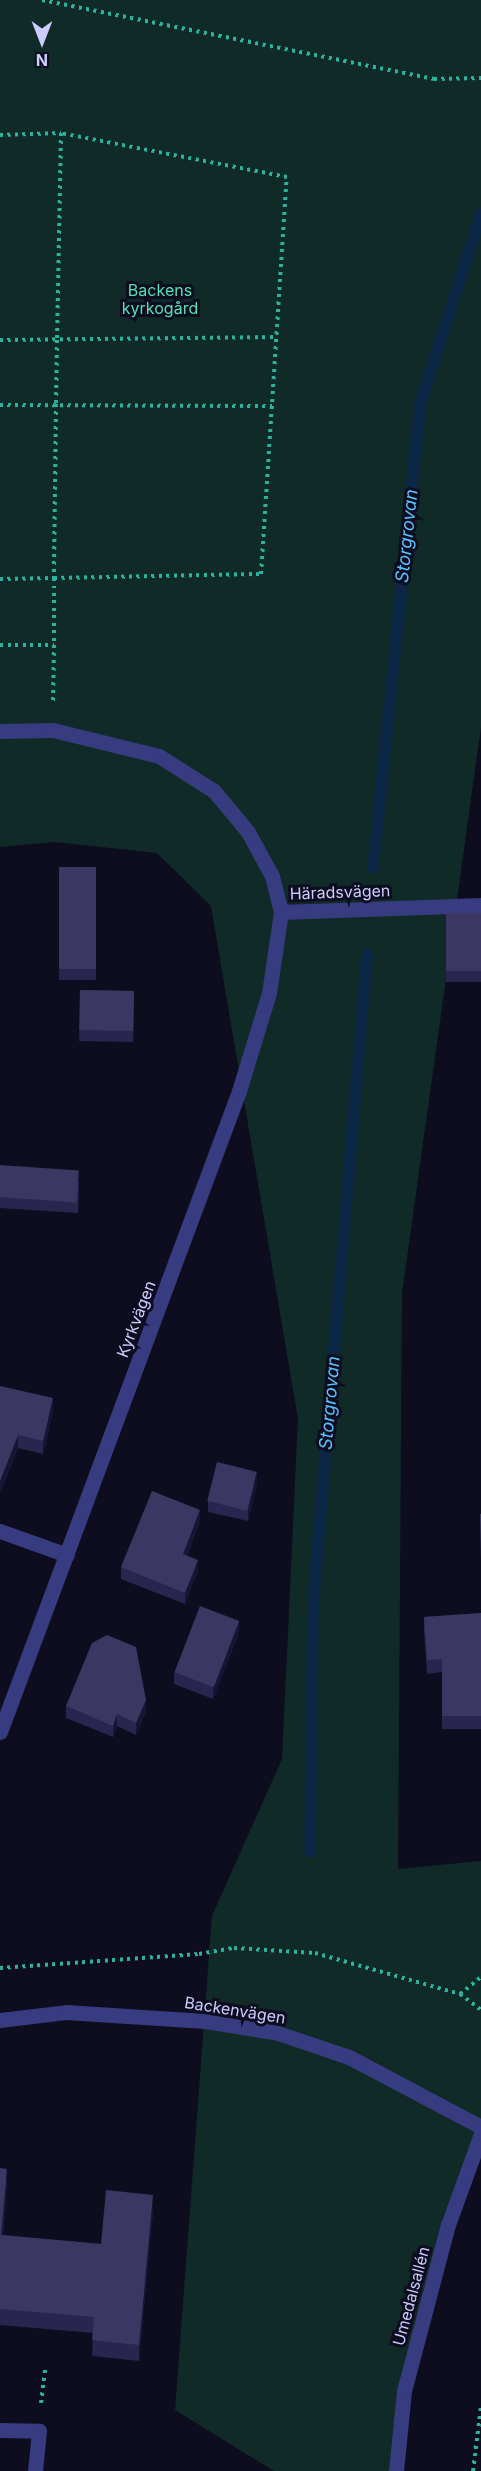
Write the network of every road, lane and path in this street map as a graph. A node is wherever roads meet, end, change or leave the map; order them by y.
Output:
1 (42, 0) edge
2 (481, 78) edge
3 (61, 133) junction
4 (0, 135) edge
5 (276, 337) junction
6 (0, 340) edge
7 (57, 340) junction
8 (56, 404) junction
9 (0, 405) edge
10 (272, 406) junction
11 (54, 578) junction
12 (0, 579) edge
13 (0, 645) edge
14 (54, 645) junction
15 (53, 730) junction
16 (0, 731) edge
17 (481, 905) edge
18 (281, 912) junction
19 (0, 1531) edge
20 (66, 1555) junction
21 (0, 1732) edge
22 (0, 1968) edge
23 (481, 1977) edge
24 (460, 1994) junction
25 (481, 2010) edge
26 (0, 2020) edge
27 (481, 2127) edge
28 (481, 2134) edge
29 (45, 2368) dead end
30 (481, 2407) edge
31 (0, 2430) edge
32 (39, 2431) junction
33 (35, 2471) edge
34 (396, 2471) edge
35 (473, 2471) edge

1 - 2 path
3 - 4 path
3 - 5 path
3 - 7 path
5 - 7 path
5 - 10 path
6 - 7 path
7 - 8 path
8 - 9 path
8 - 10 path
8 - 11 path
10 - 11 path
11 - 12 path
11 - 14 path
13 - 14 path
14 - 15 path
15 - 16 street, Häradsvägen
15 - 18 street, Häradsvägen
17 - 18 street, Häradsvägen
18 - 20 street, Kyrkvägen
19 - 20 street
20 - 21 street, Kyrkvägen
22 - 24 path
23 - 24 path
24 - 25 path
26 - 27 street, Backenvägen
28 - 34 street, Umedalsallén
29 - 32 path
30 - 35 path
31 - 32 street
32 - 33 street

